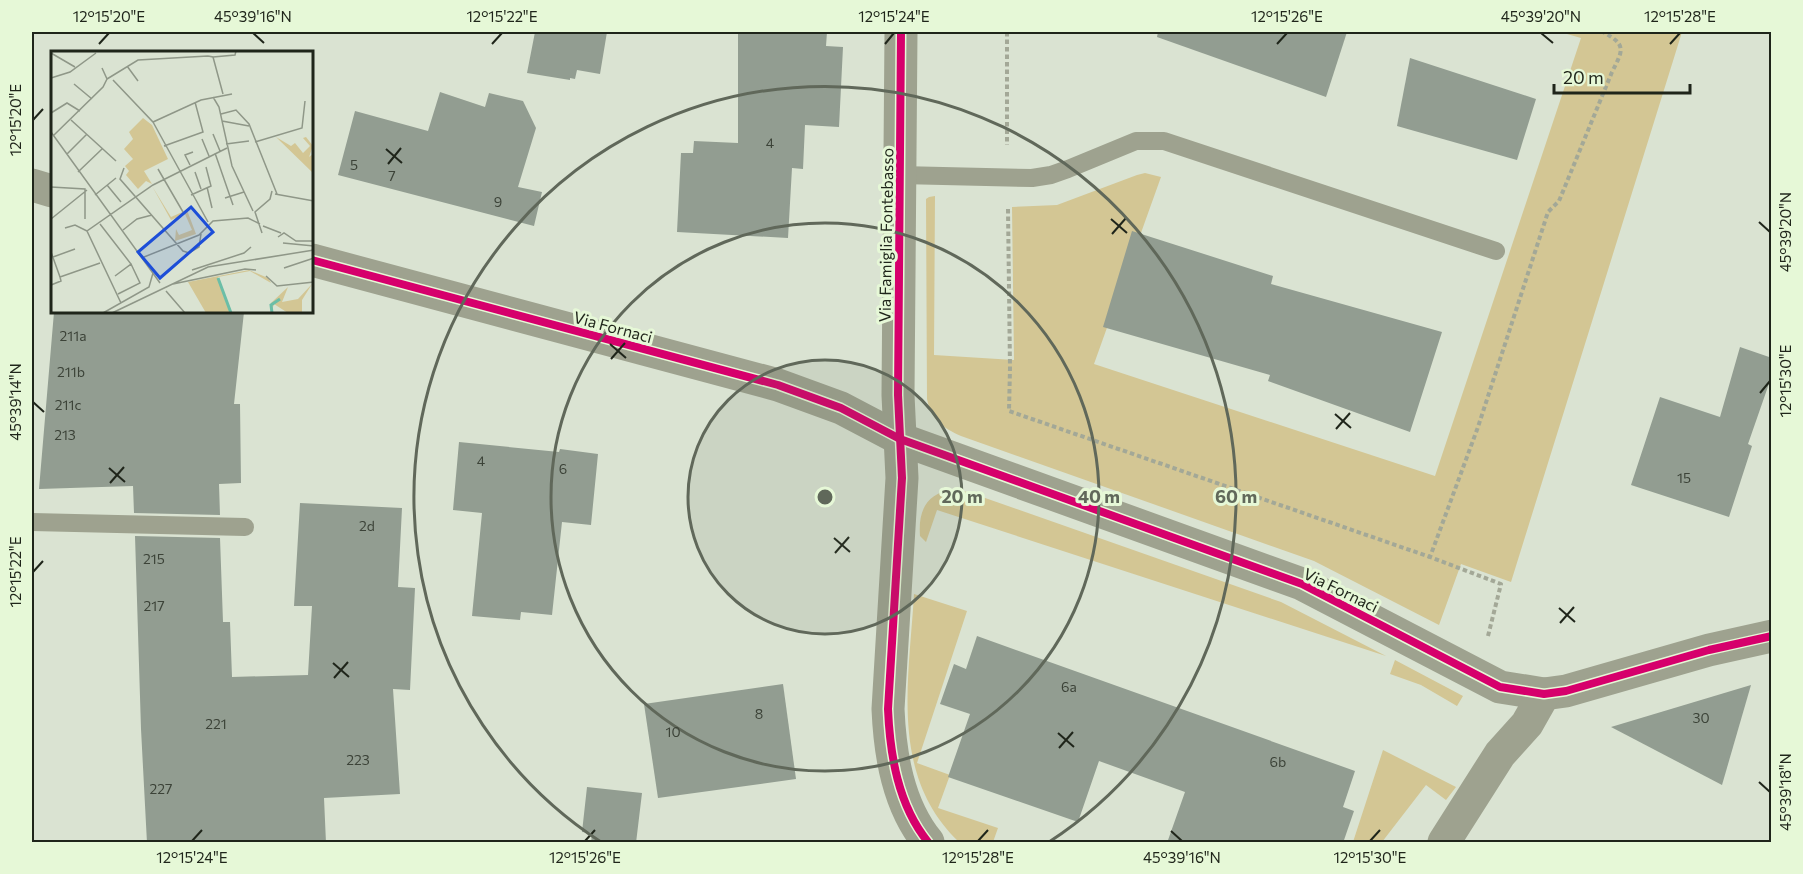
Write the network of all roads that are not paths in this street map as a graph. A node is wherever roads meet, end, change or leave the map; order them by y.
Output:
1 (900, 32) edge
2 (900, 175) junction
3 (32, 185) edge
4 (51, 191) edge
5 (1496, 251) dead end
6 (314, 261) edge
7 (900, 439) junction
8 (32, 522) edge
9 (245, 527) dead end
10 (1772, 636) edge
11 (1544, 694) junction
12 (928, 843) edge
13 (1444, 843) edge

1 - 2 street, Via Famiglia Fontebasso
2 - 5 lane
2 - 7 street, Via Famiglia Fontebasso
3 - 4 street
6 - 7 street, Via Fornaci
7 - 11 street, Via Fornaci
7 - 12 street
8 - 9 lane
10 - 11 street, Via Fornaci
11 - 13 street

